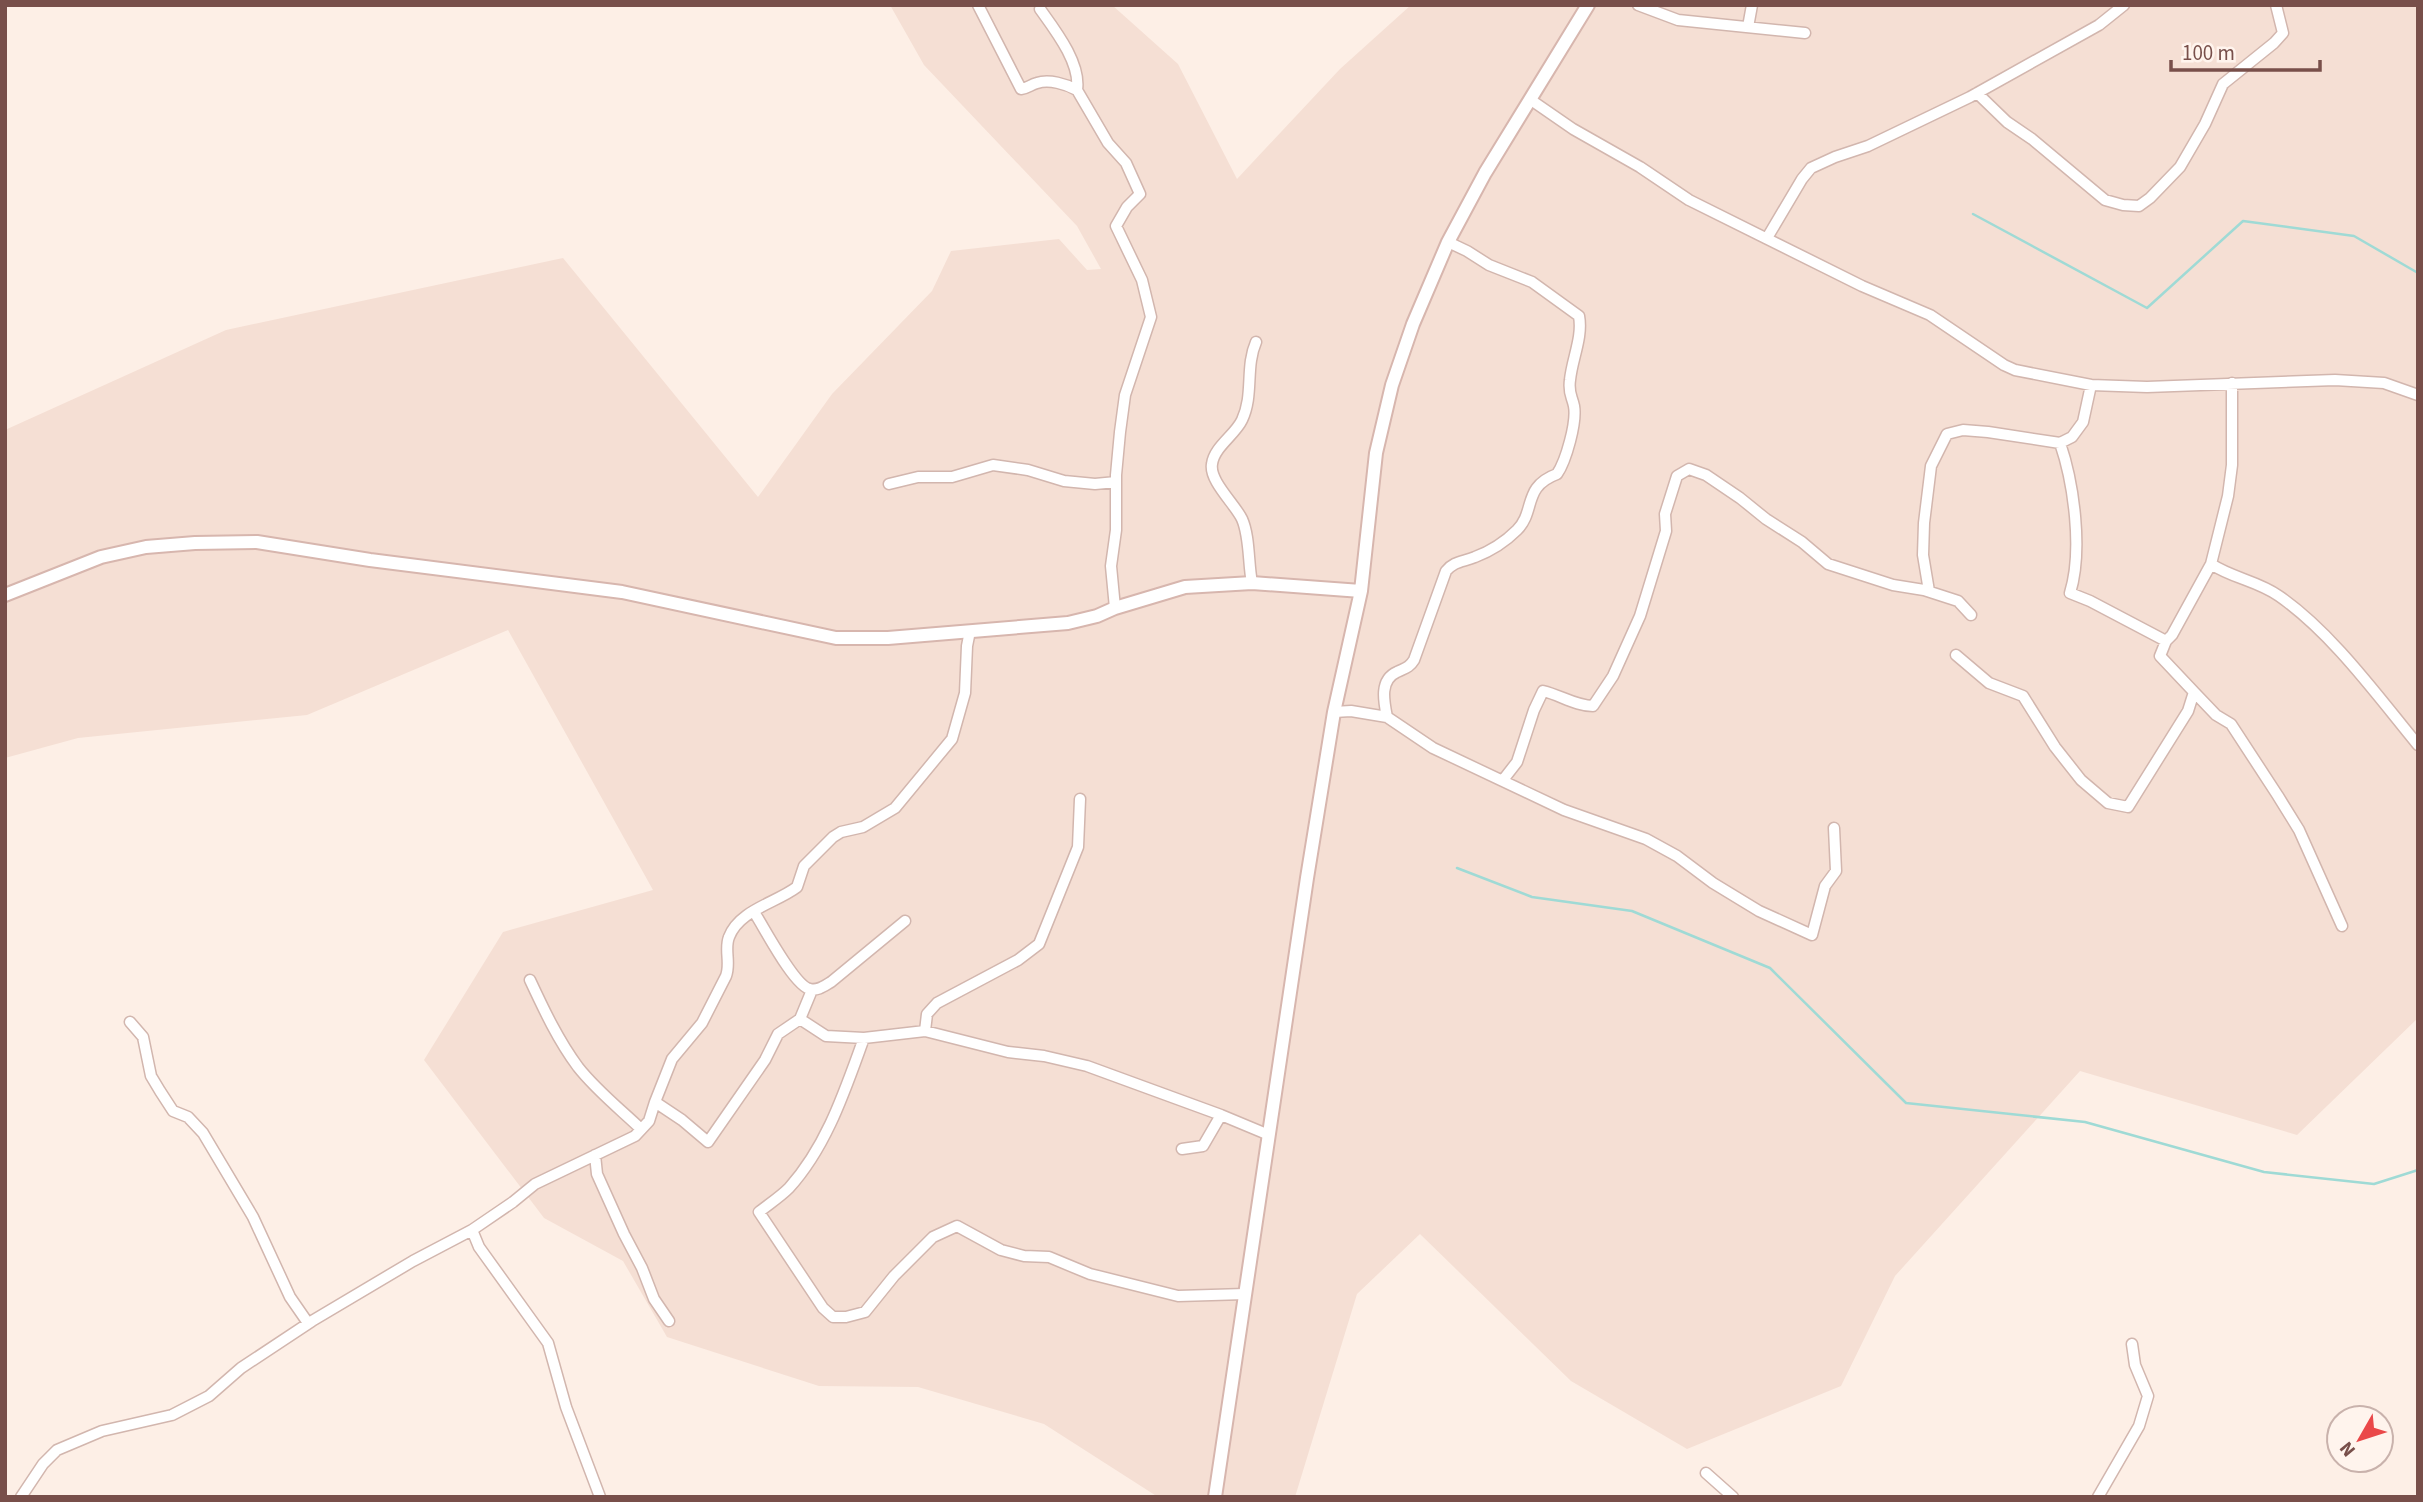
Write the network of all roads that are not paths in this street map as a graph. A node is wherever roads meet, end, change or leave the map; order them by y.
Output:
1 (978, 5) edge
2 (1588, 5) edge
3 (1638, 5) edge
4 (1752, 5) edge
5 (2124, 5) edge
6 (2276, 5) edge
7 (1040, 9) dead end
8 (1748, 27) junction
9 (1805, 33) dead end
10 (1077, 90) junction
11 (1977, 93) junction
12 (1531, 100) junction
13 (1767, 238) junction
14 (1448, 242) junction
15 (1256, 342) dead end
16 (2232, 383) junction
17 (2091, 386) junction
18 (2418, 395) edge
19 (2060, 443) junction
20 (1116, 482) junction
21 (889, 484) dead end
22 (2211, 564) junction
23 (1252, 583) junction
24 (1361, 591) junction
25 (1929, 591) junction
26 (5, 595) edge
27 (1115, 608) junction
28 (1971, 615) dead end
29 (970, 631) junction
30 (2166, 641) junction
31 (1956, 655) dead end
32 (2194, 692) junction
33 (1334, 712) junction
34 (1387, 718) junction
35 (2418, 745) edge
36 (1503, 780) junction
37 (1080, 799) dead end
38 (1834, 828) dead end
39 (754, 912) junction
40 (905, 921) dead end
41 (2342, 926) dead end
42 (530, 980) dead end
43 (812, 990) junction
44 (800, 1019) junction
45 (130, 1022) dead end
46 (925, 1031) junction
47 (864, 1038) junction
48 (655, 1102) junction
49 (1221, 1115) junction
50 (641, 1129) junction
51 (1269, 1135) junction
52 (1182, 1149) dead end
53 (595, 1155) junction
54 (472, 1230) junction
55 (1245, 1294) junction
56 (668, 1321) dead end
57 (308, 1324) junction
58 (2132, 1344) dead end
59 (1706, 1473) dead end
60 (21, 1497) edge
61 (600, 1497) edge
62 (1215, 1497) edge
63 (1733, 1497) edge
64 (2098, 1497) edge

1 - 10 street
2 - 12 main road
3 - 8 street
4 - 8 street
5 - 11 street
6 - 11 street
7 - 10 street
8 - 9 street
10 - 20 street
11 - 13 street
12 - 13 street
12 - 14 main road
13 - 17 street
14 - 24 main road
14 - 34 street
15 - 23 street
16 - 17 street
16 - 18 street
16 - 22 street
17 - 19 street
19 - 25 street
19 - 30 street
20 - 21 street
20 - 27 street
22 - 30 street
22 - 35 street
23 - 24 main road
23 - 27 main road
24 - 33 main road
25 - 28 street
25 - 36 street
26 - 29 main road
27 - 29 main road
29 - 39 street
30 - 32 street
31 - 32 street
32 - 41 street
33 - 34 street
33 - 51 main road
34 - 36 street
36 - 38 street
37 - 46 street
39 - 43 street
39 - 48 street
40 - 43 street
42 - 50 street
43 - 44 street
44 - 47 street
44 - 48 street
45 - 57 street
46 - 47 street
46 - 49 street
47 - 55 street
48 - 50 street
49 - 51 street
49 - 52 street
50 - 53 street
51 - 55 main road
53 - 54 street
53 - 56 street
54 - 57 street
54 - 61 street
55 - 62 main road
57 - 60 street
58 - 64 street
59 - 63 street

